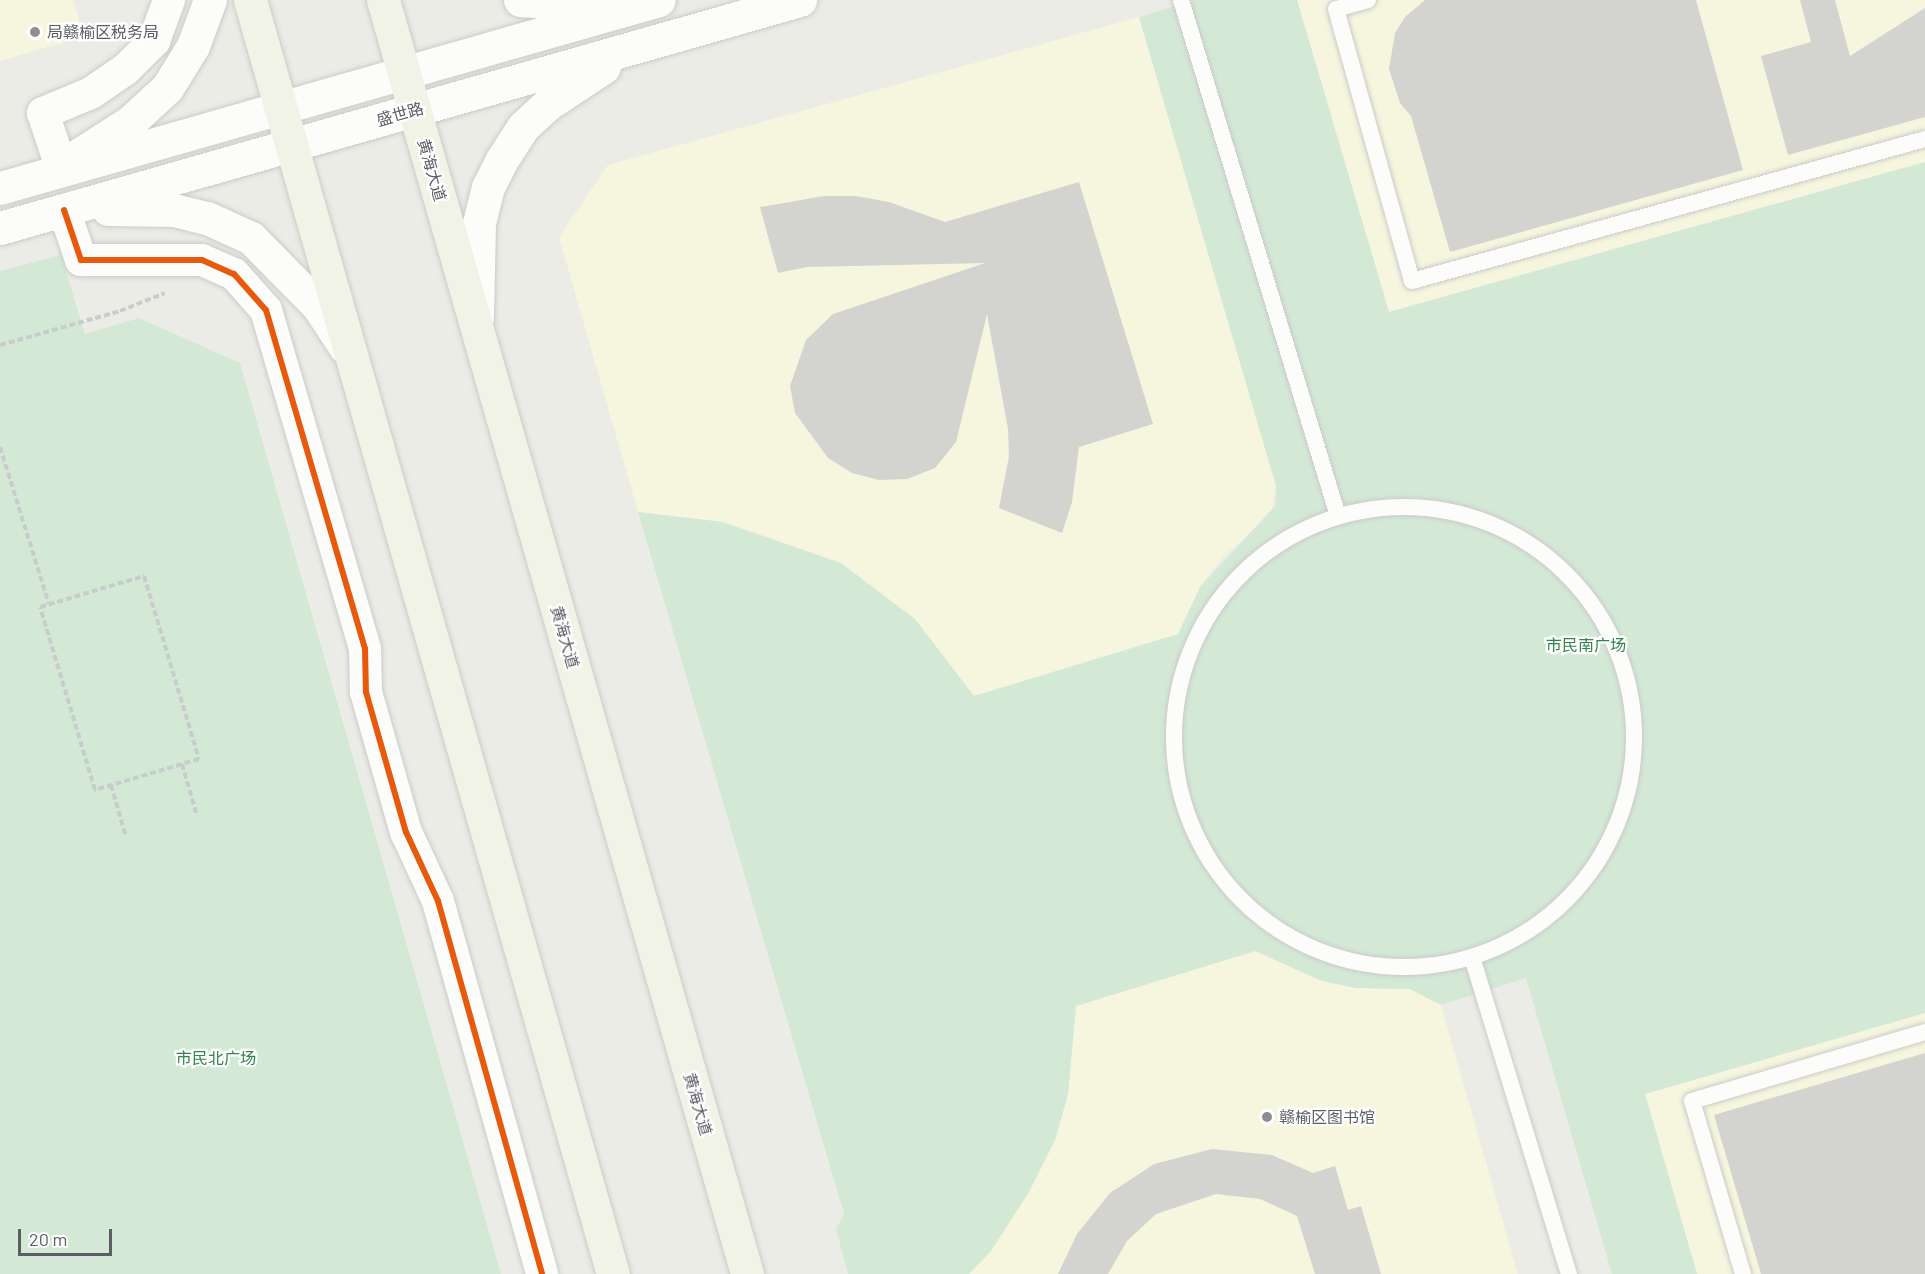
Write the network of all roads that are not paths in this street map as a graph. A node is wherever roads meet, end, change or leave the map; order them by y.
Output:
1 (169, 0) edge
2 (210, 0) edge
3 (250, 0) edge
4 (383, 0) edge
5 (520, 0) edge
6 (801, 0) edge
7 (1181, 0) edge
8 (1368, 0) edge
9 (640, 4) edge
10 (640, 46) junction
11 (404, 73) junction
12 (281, 108) junction
13 (415, 110) junction
14 (1925, 140) edge
15 (292, 145) junction
16 (55, 170) junction
17 (0, 188) edge
18 (64, 210) junction
19 (0, 228) edge
20 (477, 329) junction
21 (352, 357) junction
22 (1338, 516) junction
23 (1472, 957) junction
24 (1925, 1032) edge
25 (542, 1274) edge
26 (613, 1274) edge
27 (747, 1274) edge
28 (1569, 1274) edge
29 (1743, 1274) edge

1 - 16 street
2 - 16 main road
3 - 12 main road
4 - 11 main road, 黄海大道
5 - 9 main road
6 - 10 main road, 盛世路
7 - 22 lane
8 - 14 lane
9 - 11 main road
10 - 13 main road, 盛世路
10 - 20 main road
11 - 12 main road
11 - 13 main road, 黄海大道
12 - 15 main road
12 - 16 main road
13 - 15 main road, 盛世路
13 - 20 main road, 黄海大道
15 - 18 main road, 盛世路
15 - 21 main road
16 - 17 main road
18 - 19 main road, 盛世路
18 - 21 main road
18 - 25 street
20 - 27 main road, 黄海大道
21 - 26 main road
22 - 23 lane
22 - 23 lane
23 - 28 lane
24 - 29 lane

